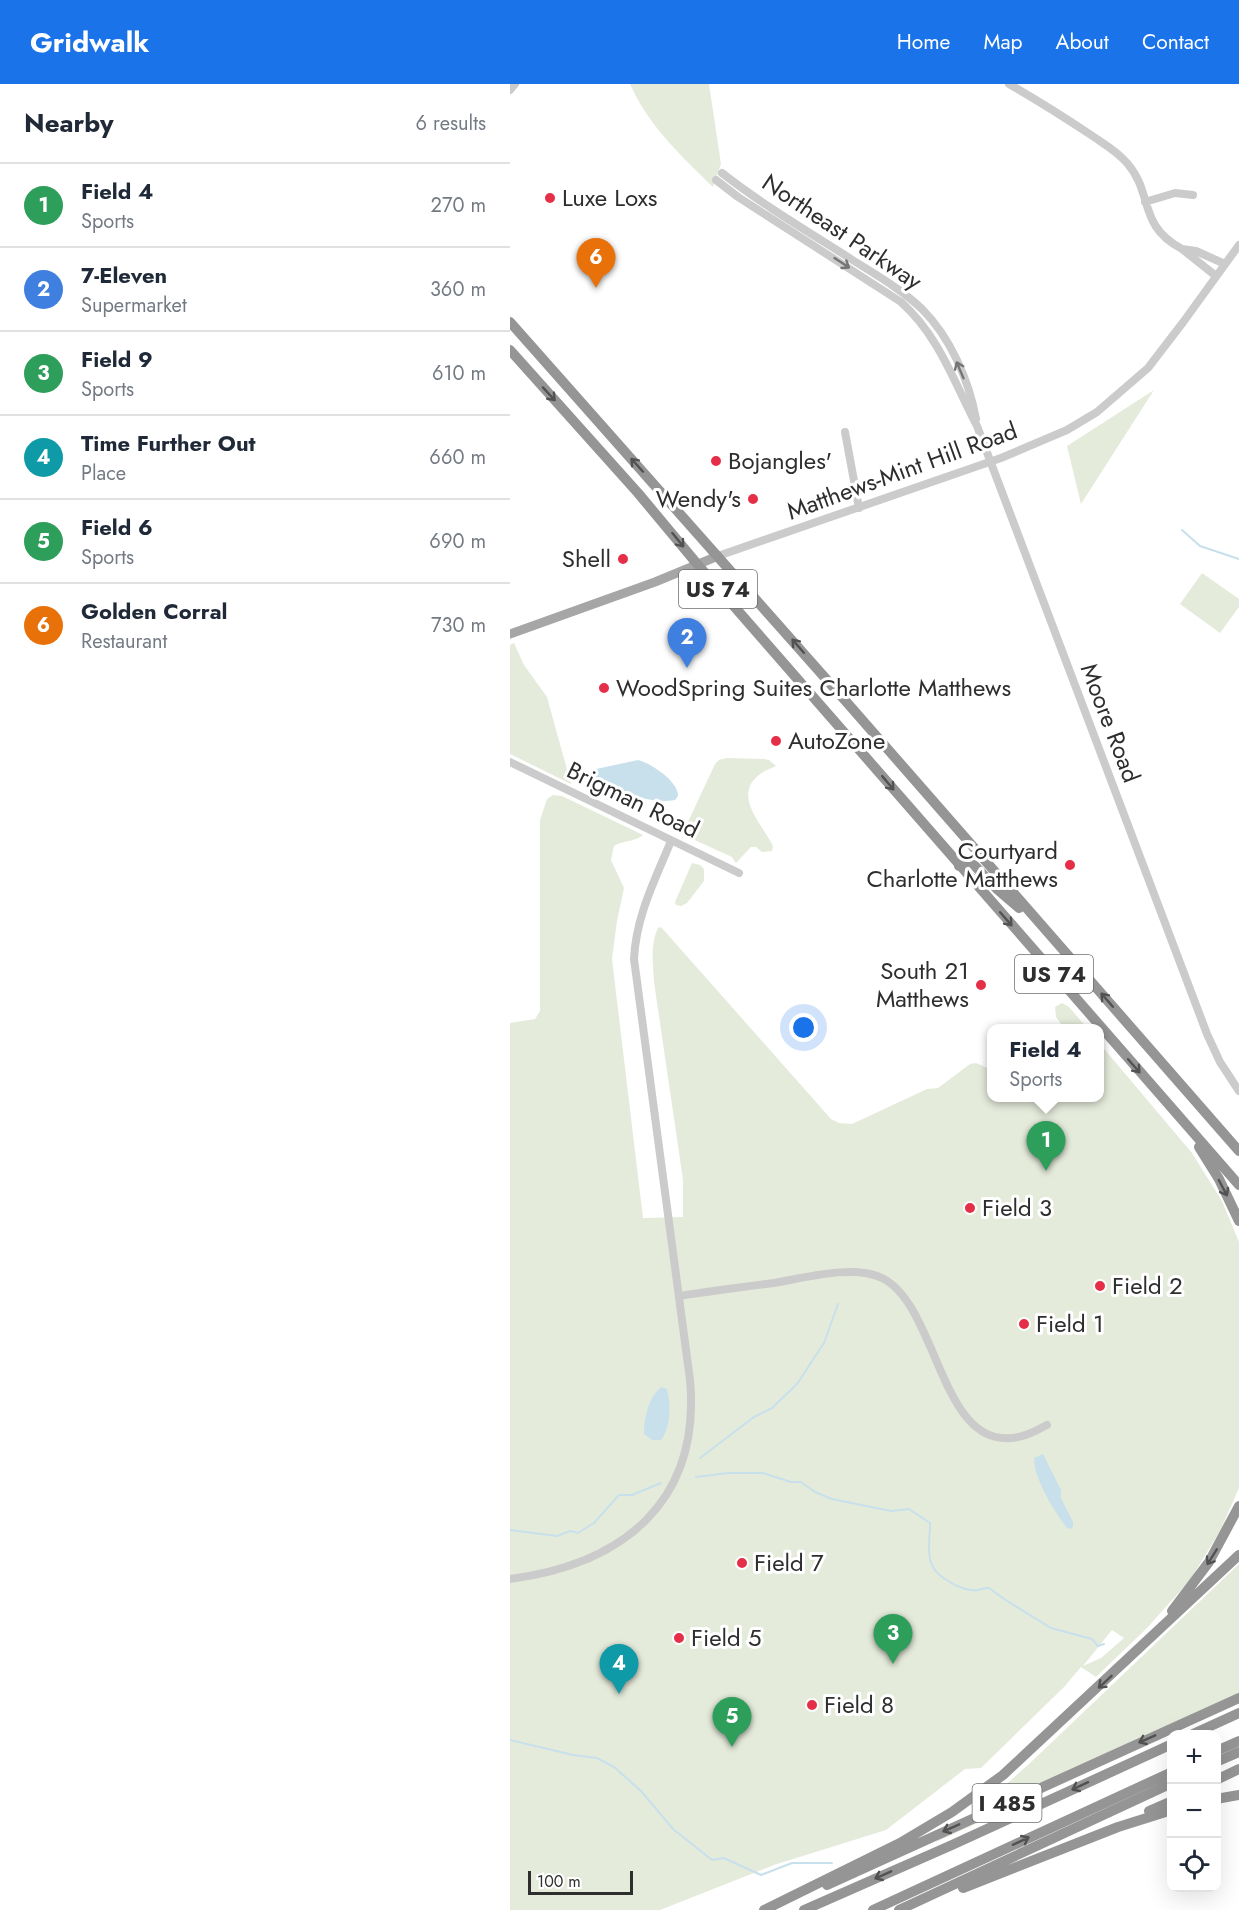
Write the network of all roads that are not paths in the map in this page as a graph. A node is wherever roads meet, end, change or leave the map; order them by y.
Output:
1 (515, 84) edge
2 (1009, 84) edge
3 (510, 90) edge
4 (719, 176) dead end
5 (1193, 195) dead end
6 (1145, 202) junction
7 (1239, 245) edge
8 (1182, 249) junction
9 (1225, 264) junction
10 (1216, 276) junction
11 (510, 322) edge
12 (510, 350) edge
13 (845, 432) dead end
14 (990, 462) junction
15 (859, 508) junction
16 (718, 556) junction
17 (698, 565) junction
18 (510, 634) edge
19 (510, 762) edge
20 (671, 841) junction
21 (959, 866) junction
22 (739, 873) dead end
23 (1045, 929) junction
24 (1098, 1024) edge
25 (1104, 1031) edge
26 (1239, 1091) edge
27 (1183, 1121) junction
28 (1215, 1123) junction
29 (1239, 1143) edge
30 (1239, 1151) edge
31 (1239, 1185) edge
32 (1239, 1221) edge
33 (679, 1296) junction
34 (1047, 1425) dead end
35 (1239, 1506) edge
36 (1239, 1555) edge
37 (510, 1579) edge
38 (1148, 1642) junction
39 (1239, 1698) edge
40 (1239, 1713) edge
41 (1202, 1730) edge
42 (1239, 1741) edge
43 (1167, 1746) edge
44 (1221, 1750) edge
45 (1239, 1752) edge
46 (1221, 1760) edge
47 (1239, 1769) edge
48 (1167, 1774) edge
49 (1221, 1778) edge
50 (1170, 1784) edge
51 (1239, 1795) edge
52 (1221, 1798) edge
53 (1167, 1803) edge
54 (1167, 1812) edge
55 (1094, 1836) junction
56 (764, 1910) edge
57 (777, 1910) edge
58 (804, 1910) edge
59 (873, 1910) edge
60 (902, 1910) edge

1 - 3 street
2 - 6 street
4 - 14 street, Northeast Parkway
5 - 6 street
6 - 8 street
7 - 9 street, Matthews-Mint Hill Road
8 - 9 street
8 - 10 street
9 - 10 street, Matthews-Mint Hill Road
10 - 14 street, Matthews-Mint Hill Road
16 -> 11 highway, US 74
12 -> 17 highway, US 74
13 - 15 street
14 - 15 street, Matthews-Mint Hill Road
14 - 26 street, Moore Road
15 - 16 street, Matthews-Mint Hill Road
16 - 17 main road, Matthews-Mint Hill Road
23 -> 16 highway, US 74
17 - 18 main road, Matthews-Mint Hill Road
17 -> 21 highway, US 74
19 - 20 street, Brigman Road
20 - 22 street, Brigman Road
20 - 33 street
21 - 23 highway
21 -> 24 highway, US 74
28 -> 23 highway, US 74
25 -> 27 highway, US 74
27 - 31 highway, US 74
27 -> 32 highway
28 - 29 highway
28 - 30 highway, US 74
33 - 34 street
33 - 37 street
35 -> 38 highway
36 - 38 highway
38 -> 56 highway
39 -> 57 highway, I 485
40 - 41 highway
42 - 44 highway
43 -> 58 highway, I 485
45 - 46 highway
47 - 49 highway
59 -> 48 highway, I 485
50 - 60 highway, I 485
51 - 52 highway
53 - 55 highway
54 - 55 highway
55 - 60 highway

